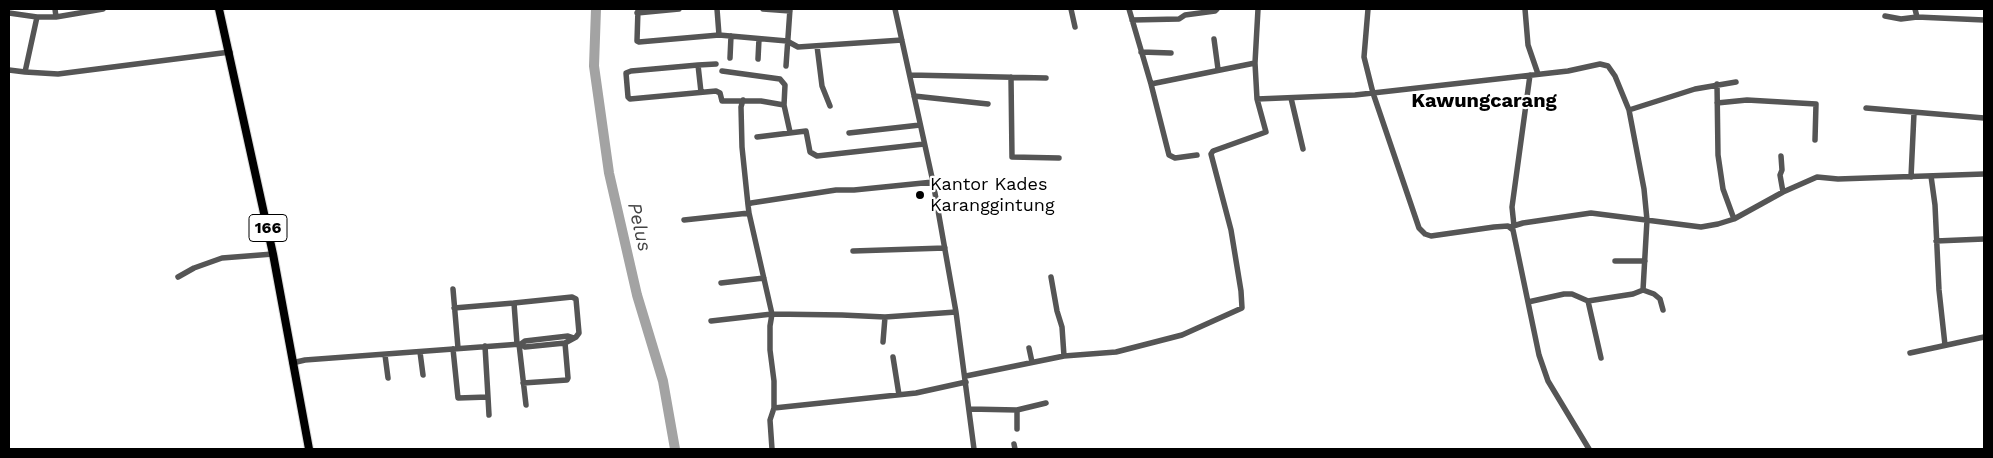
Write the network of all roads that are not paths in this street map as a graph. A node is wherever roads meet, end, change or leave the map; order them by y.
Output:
1 (55, 9) edge
2 (104, 9) edge
3 (220, 9) edge
4 (679, 9) edge
5 (718, 9) edge
6 (763, 9) edge
7 (895, 9) edge
8 (1071, 9) edge
9 (1130, 9) edge
10 (1218, 9) edge
11 (1258, 9) edge
12 (1368, 9) edge
13 (1525, 9) edge
14 (1915, 9) edge
15 (790, 10) edge
16 (638, 11) edge
17 (9, 13) edge
18 (1885, 16) dead end
19 (37, 17) junction
20 (56, 17) junction
21 (1917, 17) junction
22 (1132, 20) junction
23 (1984, 20) edge
24 (1074, 27) dead end
25 (719, 35) junction
26 (731, 36) junction
27 (759, 38) junction
28 (1214, 39) dead end
29 (902, 40) junction
30 (787, 42) junction
31 (817, 46) junction
32 (230, 52) junction
33 (1141, 52) junction
34 (1171, 52) dead end
35 (730, 58) dead end
36 (758, 59) dead end
37 (1254, 63) junction
38 (716, 64) dead end
39 (698, 65) junction
40 (786, 66) dead end
41 (1218, 69) junction
42 (9, 70) edge
43 (722, 71) dead end
44 (25, 72) junction
45 (910, 74) junction
46 (1538, 74) junction
47 (1530, 75) junction
48 (1012, 77) junction
49 (1046, 78) dead end
50 (1736, 82) dead end
51 (1152, 84) junction
52 (1717, 84) junction
53 (701, 92) junction
54 (1373, 93) junction
55 (914, 96) junction
56 (1292, 98) junction
57 (1258, 99) junction
58 (743, 100) junction
59 (1717, 103) junction
60 (988, 104) dead end
61 (784, 105) junction
62 (830, 106) dead end
63 (1866, 108) dead end
64 (1628, 110) junction
65 (1914, 113) junction
66 (1984, 118) edge
67 (920, 124) junction
68 (790, 132) junction
69 (850, 133) dead end
70 (757, 137) dead end
71 (1815, 140) dead end
72 (924, 144) junction
73 (1303, 149) dead end
74 (1197, 155) dead end
75 (1781, 156) dead end
76 (1058, 158) dead end
77 (1984, 174) edge
78 (1931, 176) junction
79 (1911, 177) junction
80 (933, 182) junction
81 (1783, 192) junction
82 (748, 205) junction
83 (749, 214) junction
84 (1734, 219) junction
85 (684, 220) dead end
86 (1647, 220) junction
87 (1512, 226) junction
88 (1984, 240) edge
89 (1936, 241) junction
90 (945, 248) junction
91 (853, 251) dead end
92 (273, 254) junction
93 (1615, 261) dead end
94 (1645, 261) junction
95 (178, 277) dead end
96 (1051, 277) dead end
97 (764, 278) junction
98 (721, 284) dead end
99 (453, 289) dead end
100 (1643, 290) junction
101 (1588, 301) junction
102 (1528, 302) junction
103 (514, 303) junction
104 (454, 308) junction
105 (1662, 310) dead end
106 (956, 312) junction
107 (772, 314) junction
108 (884, 317) junction
109 (711, 321) dead end
110 (1984, 337) edge
111 (574, 338) junction
112 (884, 342) dead end
113 (565, 343) junction
114 (519, 344) junction
115 (1945, 345) junction
116 (485, 346) junction
117 (1029, 348) dead end
118 (455, 349) junction
119 (420, 352) junction
120 (1910, 353) dead end
121 (385, 355) junction
122 (893, 356) dead end
123 (1064, 356) junction
124 (1601, 358) dead end
125 (1032, 362) junction
126 (292, 363) junction
127 (423, 375) dead end
128 (388, 378) dead end
129 (966, 379) junction
130 (523, 383) junction
131 (899, 395) junction
132 (488, 397) junction
133 (1046, 403) dead end
134 (526, 405) dead end
135 (774, 408) junction
136 (970, 409) junction
137 (1017, 410) junction
138 (489, 415) dead end
139 (1017, 429) dead end
140 (309, 449) edge
141 (772, 449) edge
142 (974, 449) edge
143 (1589, 449) edge

1 - 20 street
2 - 20 street
3 - 32 main road, 166
4 - 16 street
5 - 25 street
6 - 15 street
7 - 29 street
8 - 24 street
9 - 22 street
10 - 22 street
11 - 37 street
12 - 54 street
13 - 46 street
14 - 21 street
15 - 30 street
16 - 25 street
17 - 19 street
18 - 21 street
19 - 20 street
19 - 44 street
21 - 23 street
22 - 33 street
25 - 26 street
26 - 27 street
26 - 35 street
27 - 30 street
27 - 36 street
28 - 41 street
29 - 31 street
29 - 45 street
30 - 31 street
30 - 40 street
31 - 62 street
32 - 44 street
32 - 92 main road, 166
33 - 34 street
33 - 51 street
37 - 41 street
37 - 57 street
38 - 39 street
39 - 53 street
39 - 53 street
41 - 51 street
42 - 44 street
43 - 61 street
45 - 48 street
45 - 55 street
46 - 47 street
46 - 64 street
47 - 54 street
47 - 87 street
48 - 49 street
48 - 76 street
50 - 52 street
51 - 74 street
52 - 59 street
52 - 64 street
53 - 58 street
54 - 56 street
54 - 87 street
55 - 60 street
55 - 67 street
56 - 57 street
56 - 73 street
57 - 123 street
58 - 61 street
58 - 82 street
59 - 71 street
59 - 84 street
61 - 68 street
63 - 65 street
64 - 86 street
65 - 66 street
65 - 79 street
67 - 69 street
67 - 72 street
68 - 70 street
68 - 72 street
72 - 80 street
75 - 81 street
77 - 78 street
78 - 79 street
78 - 89 street
79 - 81 street
80 - 82 street
80 - 90 street
81 - 84 street
82 - 83 street
83 - 85 street
83 - 97 street
84 - 86 street
86 - 87 street
86 - 94 street
87 - 102 street
88 - 89 street
89 - 115 street
90 - 91 street
90 - 106 street
92 - 95 street
92 - 126 main road, 166
93 - 94 street
94 - 100 street
96 - 123 street
97 - 98 street
97 - 107 street
99 - 104 street
100 - 101 street
100 - 105 street
101 - 102 street
101 - 124 street
102 - 143 street
103 - 104 street
103 - 111 street
103 - 114 street
104 - 118 street
106 - 108 street
106 - 129 street
107 - 108 street
107 - 109 street
107 - 135 street
108 - 112 street
110 - 115 street
111 - 113 street
111 - 114 street
113 - 114 street
113 - 130 street
114 - 116 street
114 - 130 street
115 - 120 street
116 - 118 street
116 - 132 street
117 - 125 street
118 - 119 street
118 - 132 street
119 - 121 street
119 - 127 street
121 - 126 street
121 - 128 street
122 - 131 street
123 - 125 street
125 - 129 street
126 - 140 main road, 166
129 - 131 street
129 - 136 street
130 - 134 street
131 - 135 street
132 - 138 street
133 - 137 street
135 - 141 street
136 - 137 street
136 - 142 street
137 - 139 street

